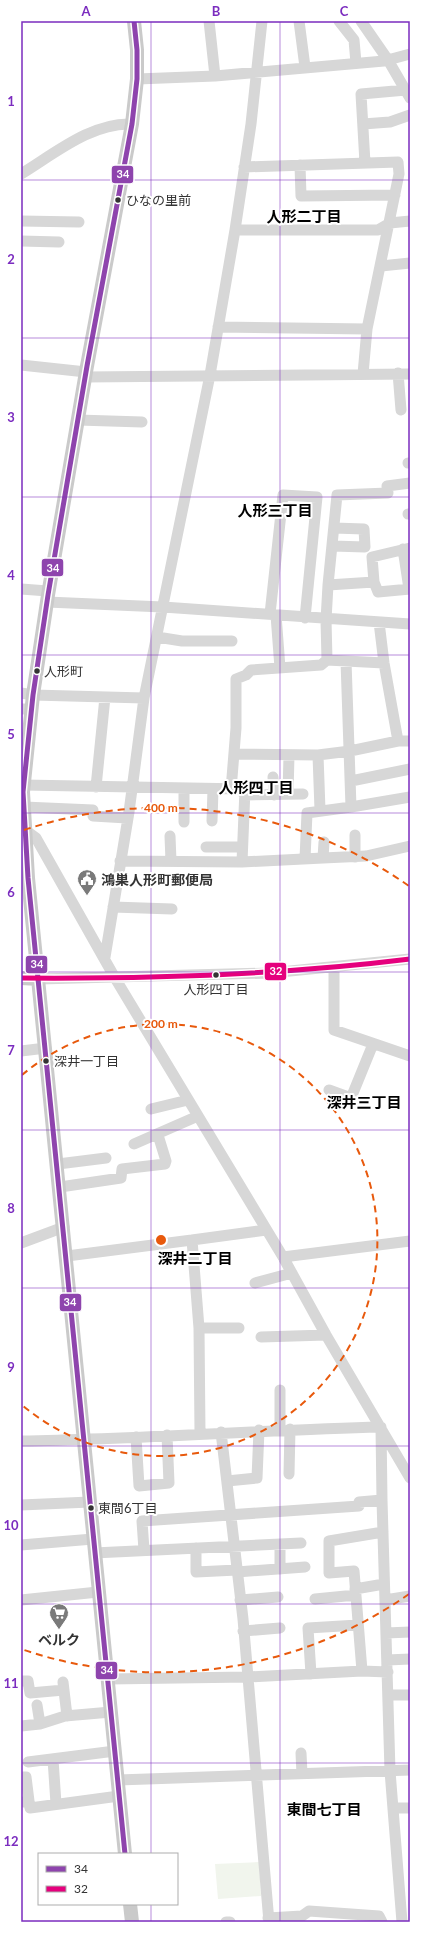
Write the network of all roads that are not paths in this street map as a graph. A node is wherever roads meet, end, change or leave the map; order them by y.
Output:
1 (134, 21) edge
2 (209, 21) edge
3 (262, 21) edge
4 (299, 21) edge
5 (339, 21) edge
6 (361, 21) edge
7 (410, 54) edge
8 (388, 60) junction
9 (356, 63) junction
10 (306, 67) junction
11 (257, 72) junction
12 (215, 76) junction
13 (137, 79) junction
14 (408, 94) edge
15 (410, 116) edge
16 (132, 124) junction
17 (363, 124) junction
18 (365, 163) junction
19 (300, 165) junction
20 (244, 167) junction
21 (21, 174) edge
22 (395, 195) junction
23 (21, 221) edge
24 (410, 221) edge
25 (78, 222) dead end
26 (390, 223) junction
27 (235, 230) junction
28 (21, 241) edge
29 (59, 242) dead end
30 (410, 263) edge
31 (381, 266) junction
32 (218, 327) junction
33 (367, 329) junction
34 (21, 365) edge
35 (398, 373) junction
36 (86, 374) junction
37 (363, 374) junction
38 (410, 374) edge
39 (210, 375) junction
40 (401, 410) dead end
41 (78, 420) junction
42 (142, 422) dead end
43 (410, 483) edge
44 (334, 528) junction
45 (332, 546) junction
46 (406, 549) edge
47 (374, 582) junction
48 (328, 585) junction
49 (21, 589) edge
50 (410, 589) edge
51 (48, 596) junction
52 (163, 607) junction
53 (273, 614) junction
54 (305, 618) junction
55 (326, 620) junction
56 (380, 622) junction
57 (410, 624) edge
58 (158, 636) junction
59 (232, 641) dead end
60 (327, 660) junction
61 (346, 661) junction
62 (384, 663) junction
63 (280, 668) junction
64 (105, 697) junction
65 (144, 698) junction
66 (27, 701) edge
67 (25, 730) edge
68 (398, 741) junction
69 (410, 741) edge
70 (350, 751) junction
71 (234, 754) junction
72 (289, 755) junction
73 (318, 755) junction
74 (23, 768) edge
75 (410, 769) edge
76 (273, 777) dead end
77 (351, 781) junction
78 (23, 785) junction
79 (96, 787) junction
80 (132, 787) junction
81 (184, 788) junction
82 (213, 789) junction
83 (231, 790) junction
84 (288, 794) junction
85 (303, 794) dead end
86 (244, 795) junction
87 (274, 795) junction
88 (410, 797) edge
89 (23, 804) edge
90 (351, 807) junction
91 (320, 810) junction
92 (127, 818) junction
93 (212, 821) dead end
94 (184, 822) dead end
95 (25, 830) junction
96 (170, 836) dead end
97 (355, 836) dead end
98 (324, 842) dead end
99 (206, 846) dead end
100 (410, 846) edge
101 (242, 847) junction
102 (356, 857) junction
103 (323, 858) junction
104 (305, 859) junction
105 (120, 861) junction
106 (171, 862) junction
107 (242, 862) junction
108 (113, 907) junction
109 (172, 910) dead end
110 (105, 957) junction
111 (410, 959) edge
112 (334, 967) junction
113 (21, 978) edge
114 (115, 978) junction
115 (38, 979) junction
116 (373, 1044) junction
117 (46, 1048) junction
118 (21, 1051) edge
119 (410, 1056) edge
120 (329, 1090) dead end
121 (188, 1100) junction
122 (151, 1109) dead end
123 (198, 1116) junction
124 (158, 1135) junction
125 (134, 1144) dead end
126 (106, 1158) dead end
127 (58, 1164) junction
128 (60, 1187) junction
129 (64, 1227) junction
130 (266, 1230) junction
131 (192, 1240) junction
132 (410, 1242) edge
133 (21, 1243) edge
134 (67, 1256) junction
135 (283, 1257) junction
136 (292, 1273) junction
137 (255, 1283) dead end
138 (199, 1328) junction
139 (239, 1328) dead end
140 (326, 1335) junction
141 (261, 1337) dead end
142 (280, 1390) dead end
143 (382, 1427) junction
144 (285, 1429) junction
145 (258, 1430) junction
146 (221, 1432) junction
147 (200, 1433) junction
148 (167, 1435) junction
149 (136, 1437) junction
150 (21, 1440) edge
151 (85, 1440) junction
152 (406, 1463) edge
153 (289, 1474) dead end
154 (410, 1478) edge
155 (227, 1481) junction
156 (382, 1500) junction
157 (90, 1502) junction
158 (21, 1505) edge
159 (230, 1515) junction
160 (383, 1532) junction
161 (301, 1543) dead end
162 (280, 1544) junction
163 (21, 1545) edge
164 (94, 1546) junction
165 (234, 1546) junction
166 (196, 1548) junction
167 (144, 1550) junction
168 (305, 1567) dead end
169 (280, 1569) junction
170 (237, 1571) junction
171 (384, 1584) junction
172 (98, 1592) junction
173 (355, 1592) junction
174 (410, 1596) edge
175 (278, 1597) dead end
176 (315, 1599) dead end
177 (21, 1600) edge
178 (240, 1600) junction
179 (385, 1600) junction
180 (358, 1625) junction
181 (280, 1628) dead end
182 (243, 1631) junction
183 (410, 1632) edge
184 (386, 1633) junction
185 (410, 1659) edge
186 (387, 1660) junction
187 (362, 1672) junction
188 (388, 1672) junction
189 (311, 1674) junction
190 (248, 1677) junction
191 (108, 1679) junction
192 (21, 1682) edge
193 (389, 1695) junction
194 (410, 1695) edge
195 (37, 1705) dead end
196 (111, 1712) junction
197 (67, 1716) junction
198 (40, 1724) junction
199 (21, 1726) edge
200 (115, 1752) junction
201 (301, 1753) dead end
202 (53, 1759) junction
203 (28, 1762) dead end
204 (410, 1770) edge
205 (390, 1771) junction
206 (302, 1774) junction
207 (257, 1775) junction
208 (21, 1777) edge
209 (118, 1780) junction
210 (119, 1796) junction
211 (25, 1801) edge
212 (56, 1804) junction
213 (393, 1808) junction
214 (410, 1808) edge
215 (125, 1853) edge
216 (406, 1903) edge
217 (130, 1905) edge
218 (269, 1920) edge
219 (132, 1922) edge
220 (226, 1922) edge
221 (230, 1922) edge
222 (382, 1922) edge
223 (402, 1922) edge

1 - 13 main road
2 - 12 street
3 - 11 street
4 - 10 street
5 - 9 street
6 - 8 street
7 - 8 street
8 - 9 street
8 - 14 street
9 - 10 street
10 - 11 street
11 - 12 street
11 - 20 street
12 - 13 street
13 - 16 main road
14 - 17 street
15 - 17 street
16 - 21 street
16 - 36 main road
17 - 18 street
18 - 19 street
18 - 22 street
19 - 20 street
19 - 22 street
20 - 27 street
22 - 26 street
23 - 25 street
24 - 26 street
26 - 27 street
26 - 31 street
27 - 32 street
28 - 29 street
30 - 31 street
31 - 33 street
32 - 33 street
32 - 39 street
33 - 37 street
34 - 36 street
35 - 37 street
35 - 38 street
35 - 40 street
36 - 39 street
36 - 41 main road
37 - 39 street
39 - 52 street
41 - 42 street
41 - 51 main road
43 - 44 street
44 - 45 street
44 - 45 street
45 - 48 street
46 - 47 street
46 - 50 street
47 - 48 street
47 - 50 street
48 - 55 street
49 - 51 street
51 - 52 street
51 - 66 main road
52 - 53 street
52 - 58 street
53 - 54 street
53 - 54 street
53 - 63 street
54 - 55 street
55 - 56 street
55 - 60 street
56 - 57 street
56 - 62 street
58 - 59 street
58 - 65 street
60 - 61 street
60 - 63 street
61 - 62 street
61 - 70 street
62 - 68 street
63 - 71 street
64 - 65 street
64 - 66 street
64 - 79 street
65 - 80 street
66 - 67 main road
67 - 74 main road
68 - 69 street
68 - 70 street
70 - 73 street
70 - 77 street
71 - 72 street
71 - 83 street
72 - 73 street
72 - 84 street
73 - 91 street
74 - 78 main road
75 - 77 street
76 - 87 street
77 - 90 street
78 - 79 street
78 - 89 main road
79 - 80 street
80 - 81 street
80 - 92 street
81 - 82 street
81 - 94 street
82 - 83 street
82 - 93 street
83 - 86 street
84 - 85 street
84 - 87 street
86 - 87 street
86 - 101 street
88 - 90 street
89 - 92 street
89 - 95 main road
90 - 91 street
91 - 104 street
92 - 105 street
95 - 110 street
95 - 115 main road
96 - 106 street
97 - 102 street
98 - 103 street
99 - 101 street
100 - 102 street
101 - 107 street
102 - 103 street
103 - 104 street
104 - 107 street
105 - 106 street
105 - 108 street
106 - 107 street
108 - 109 street
108 - 110 street
110 - 114 street
111 - 112 street
112 - 114 street
112 - 116 street
113 - 115 main road
114 - 115 street
114 - 121 street
115 - 117 main road
116 - 119 street
116 - 120 street
117 - 118 street
117 - 127 main road
121 - 122 street
121 - 123 street
123 - 124 street
123 - 130 street
124 - 125 street
124 - 128 street
126 - 127 street
127 - 128 main road
128 - 129 main road
129 - 133 street
129 - 134 main road
130 - 131 street
130 - 135 street
131 - 134 street
131 - 138 street
132 - 135 street
134 - 151 main road
135 - 136 street
136 - 137 street
136 - 140 street
138 - 139 street
138 - 147 street
140 - 141 street
140 - 143 street
142 - 144 street
143 - 144 street
143 - 152 street
143 - 156 street
144 - 145 street
144 - 153 street
145 - 146 street
145 - 155 street
146 - 147 street
146 - 155 street
147 - 148 street
148 - 149 street
148 - 149 street
149 - 151 street
150 - 151 street
151 - 157 main road
152 - 154 street
155 - 159 street
156 - 159 street
156 - 160 street
157 - 158 street
157 - 164 main road
159 - 165 street
159 - 167 street
160 - 171 street
160 - 173 street
161 - 162 street
162 - 165 street
162 - 169 street
163 - 164 street
164 - 167 street
164 - 172 main road
165 - 166 street
165 - 170 street
166 - 167 street
166 - 170 street
168 - 169 street
169 - 170 street
170 - 178 street
171 - 173 street
171 - 179 street
172 - 177 street
172 - 191 main road
173 - 176 street
173 - 180 street
174 - 179 street
175 - 178 street
178 - 182 street
179 - 184 street
180 - 187 street
180 - 189 street
181 - 182 street
182 - 190 street
183 - 184 street
184 - 186 street
185 - 186 street
186 - 188 street
187 - 188 street
187 - 189 street
188 - 193 street
189 - 190 street
190 - 191 street
190 - 207 street
191 - 196 main road
192 - 197 street
193 - 194 street
193 - 205 street
195 - 198 street
196 - 197 street
196 - 200 main road
197 - 198 street
198 - 199 street
200 - 202 street
200 - 209 main road
201 - 206 street
202 - 203 street
202 - 212 street
204 - 205 street
205 - 206 street
205 - 213 street
206 - 207 street
207 - 209 street
207 - 218 street
208 - 211 street
209 - 210 main road
210 - 212 street
210 - 215 main road
211 - 212 street
213 - 214 street
213 - 216 street
216 - 223 street
217 - 219 main road
218 - 222 street
220 - 221 street

